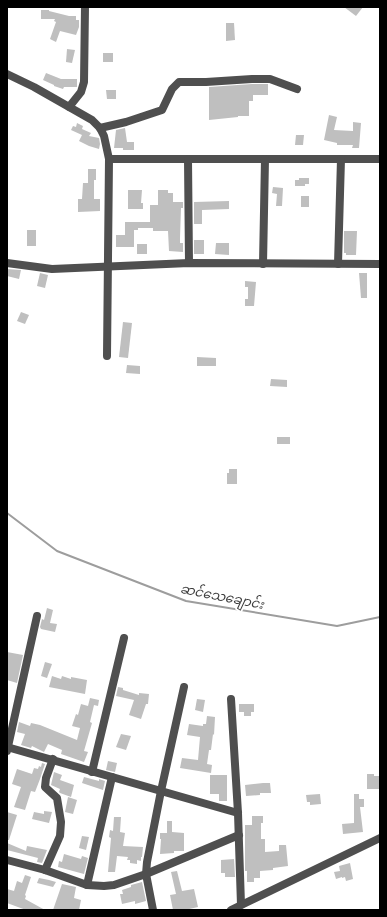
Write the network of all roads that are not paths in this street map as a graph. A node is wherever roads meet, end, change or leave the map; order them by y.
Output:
1 (85, 7) edge
2 (7, 74) edge
3 (297, 89) dead end
4 (69, 107) junction
5 (100, 128) junction
6 (109, 159) junction
7 (188, 159) junction
8 (265, 159) junction
9 (340, 159) junction
10 (380, 159) edge
11 (7, 263) edge
12 (189, 263) junction
13 (263, 264) junction
14 (338, 264) junction
15 (380, 264) edge
16 (107, 267) junction
17 (107, 356) dead end
18 (37, 616) dead end
19 (124, 638) dead end
20 (184, 687) dead end
21 (231, 699) dead end
22 (7, 749) edge
23 (53, 759) junction
24 (92, 772) junction
25 (112, 777) junction
26 (161, 791) junction
27 (238, 813) junction
28 (239, 835) junction
29 (380, 838) edge
30 (7, 860) edge
31 (45, 870) junction
32 (146, 874) junction
33 (87, 884) junction
34 (241, 905) junction
35 (153, 910) edge
36 (231, 910) edge

1 - 4 street
2 - 4 street
3 - 5 street
4 - 5 street
5 - 6 street
6 - 7 street
6 - 16 street
7 - 8 street
7 - 12 street
8 - 9 street
8 - 13 street
9 - 10 street
9 - 14 street
11 - 16 street
12 - 13 street
12 - 16 street
13 - 14 street
14 - 15 street
16 - 17 street
18 - 22 street
19 - 24 street
20 - 26 street
21 - 27 street
22 - 23 street
23 - 24 street
23 - 31 street
24 - 25 street
25 - 26 street
25 - 33 street
26 - 27 street
26 - 32 street
27 - 28 street
28 - 32 street
28 - 34 street
29 - 34 street
30 - 31 street
31 - 33 street
32 - 33 street
32 - 35 street
34 - 36 street

